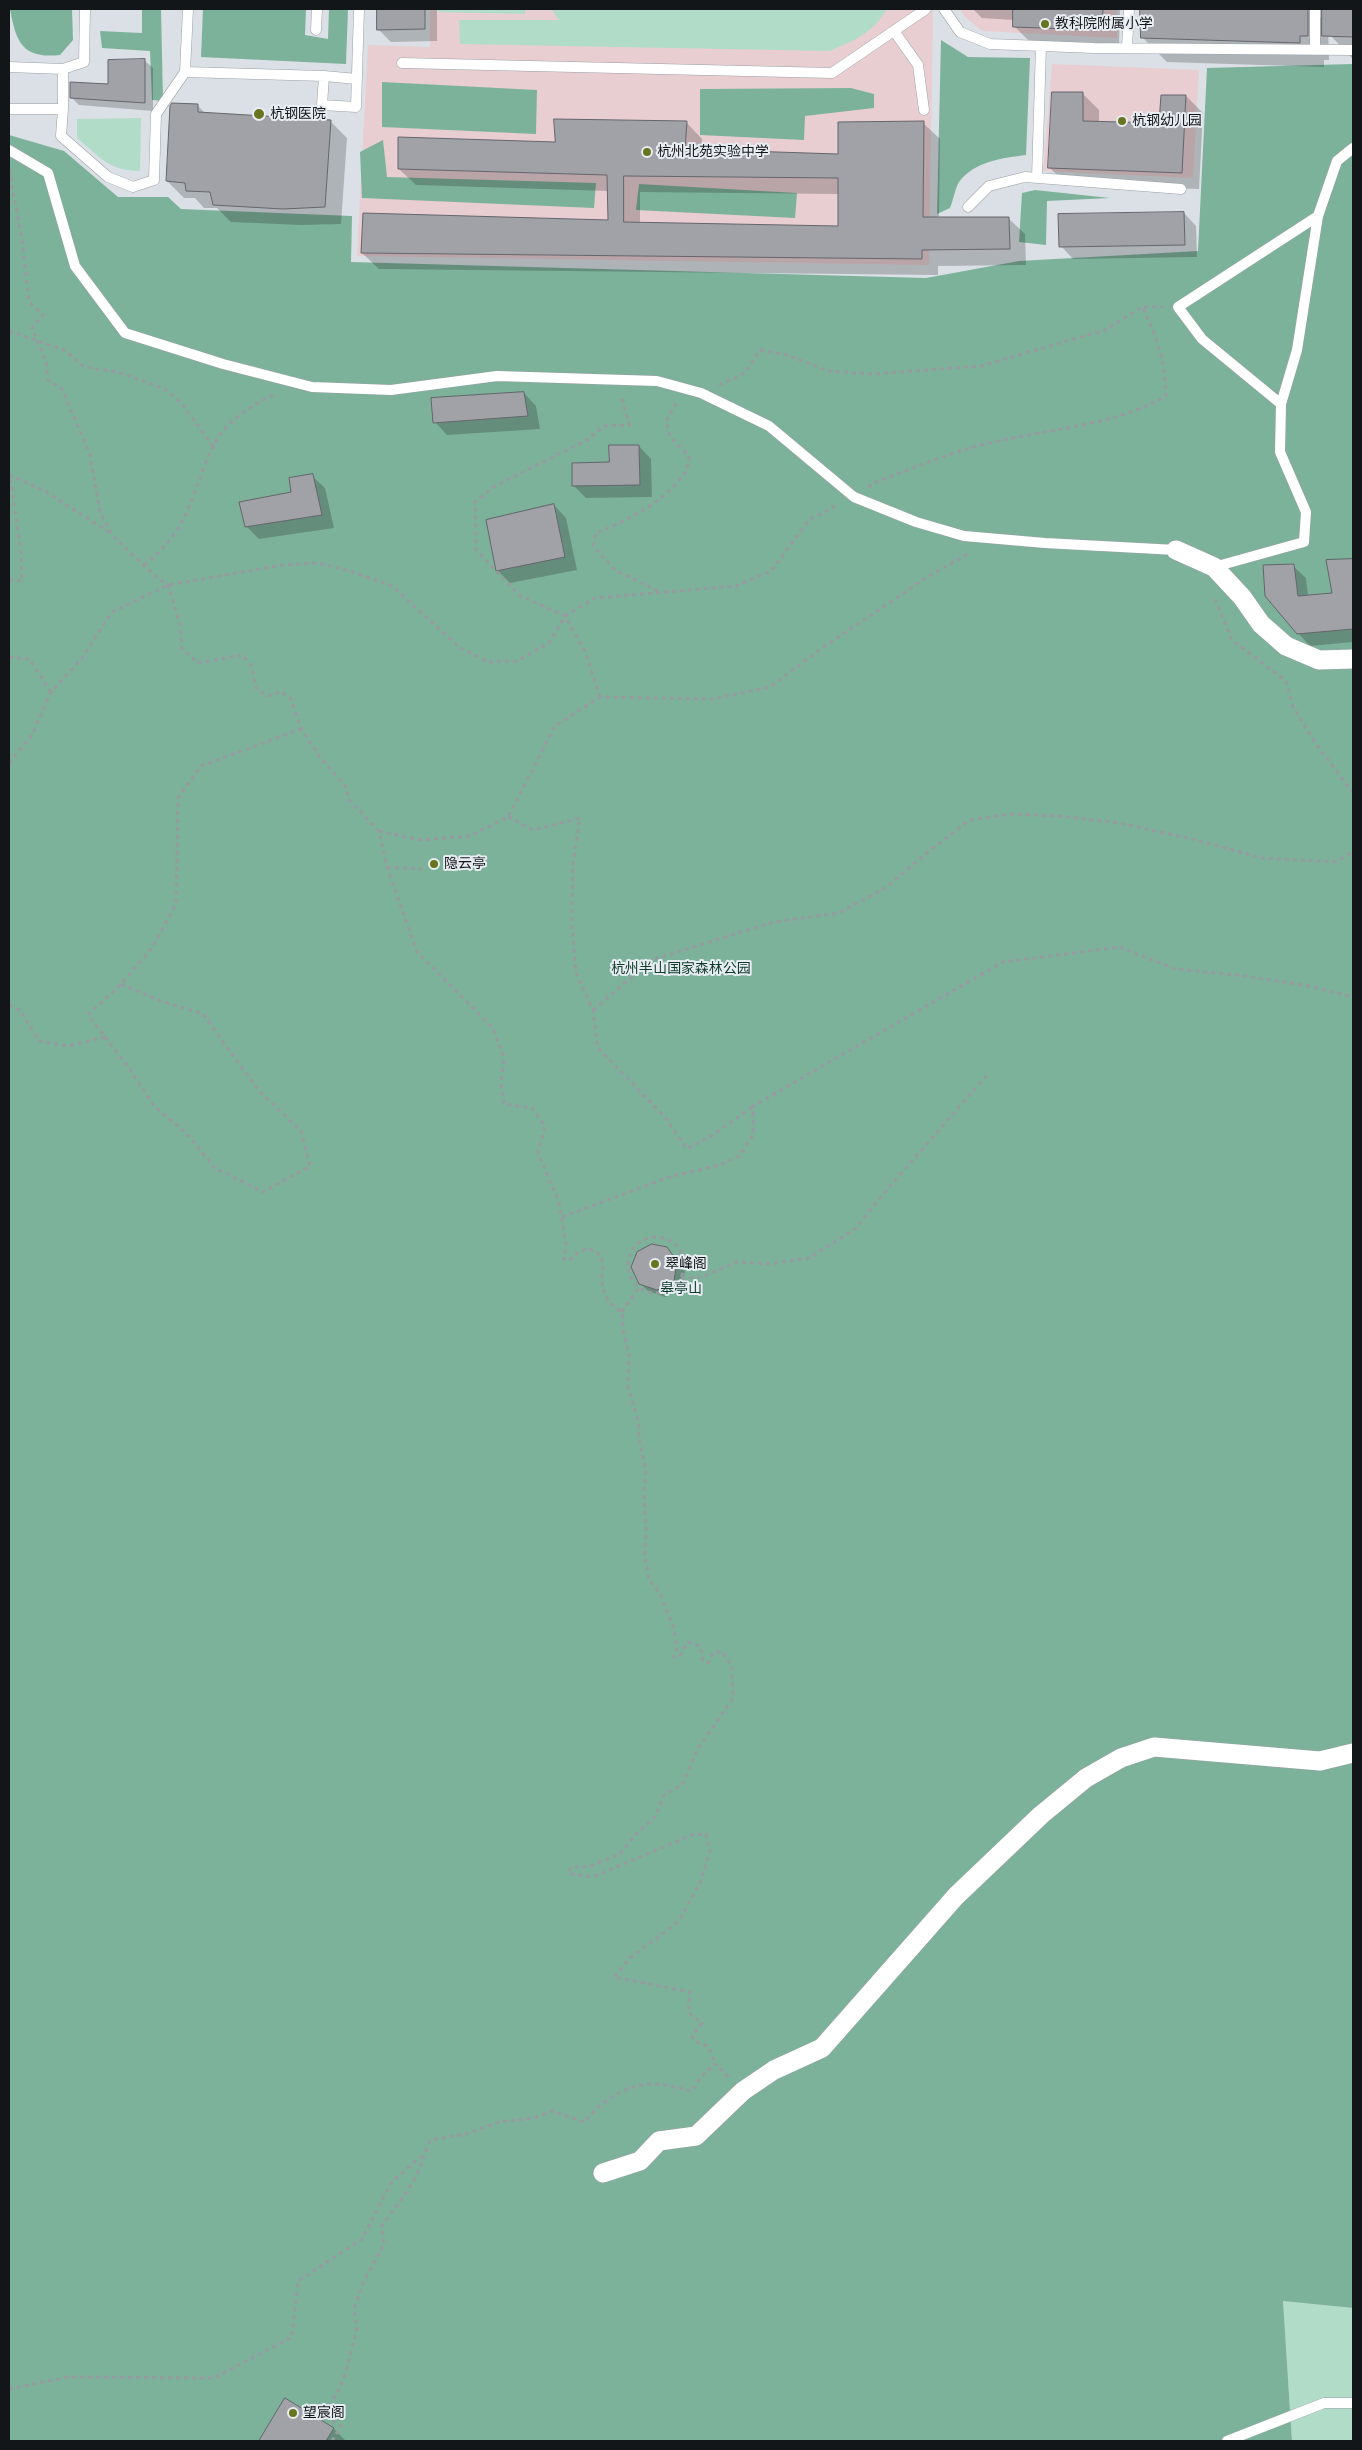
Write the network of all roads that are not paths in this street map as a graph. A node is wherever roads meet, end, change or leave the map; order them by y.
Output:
1 (84, 9) edge
2 (188, 9) edge
3 (317, 9) edge
4 (359, 9) edge
5 (926, 9) edge
6 (944, 9) edge
7 (1129, 9) edge
8 (1315, 9) edge
9 (316, 30) dead end
10 (894, 31) junction
11 (1041, 46) junction
12 (1126, 48) junction
13 (1314, 50) junction
14 (1353, 50) edge
15 (402, 63) dead end
16 (9, 67) edge
17 (63, 69) junction
18 (185, 72) junction
19 (324, 76) junction
20 (357, 79) junction
21 (9, 109) edge
22 (63, 109) junction
23 (924, 110) dead end
24 (1353, 148) edge
25 (9, 150) edge
26 (1037, 178) junction
27 (1181, 189) dead end
28 (968, 207) dead end
29 (1318, 216) junction
30 (1281, 404) junction
31 (1176, 550) joint
32 (1214, 567) junction
33 (1353, 659) edge
34 (1353, 1754) edge
35 (602, 2173) dead end
36 (1353, 2403) edge
37 (1227, 2441) edge

1 - 17 lane
2 - 18 lane
3 - 9 lane
4 - 20 lane
5 - 10 lane
6 - 11 lane
7 - 12 lane
8 - 13 lane
10 - 15 lane
10 - 23 lane
11 - 12 lane
11 - 26 lane
12 - 13 lane
13 - 14 lane
16 - 17 lane
17 - 22 lane
18 - 19 lane
18 - 22 lane
19 - 20 lane
19 - 20 lane
21 - 22 lane
24 - 29 lane
25 - 31 lane
26 - 27 lane
26 - 28 lane
29 - 30 lane
29 - 30 lane
30 - 32 lane
31 - 32 street
32 - 33 street
34 - 35 street
36 - 37 lane

